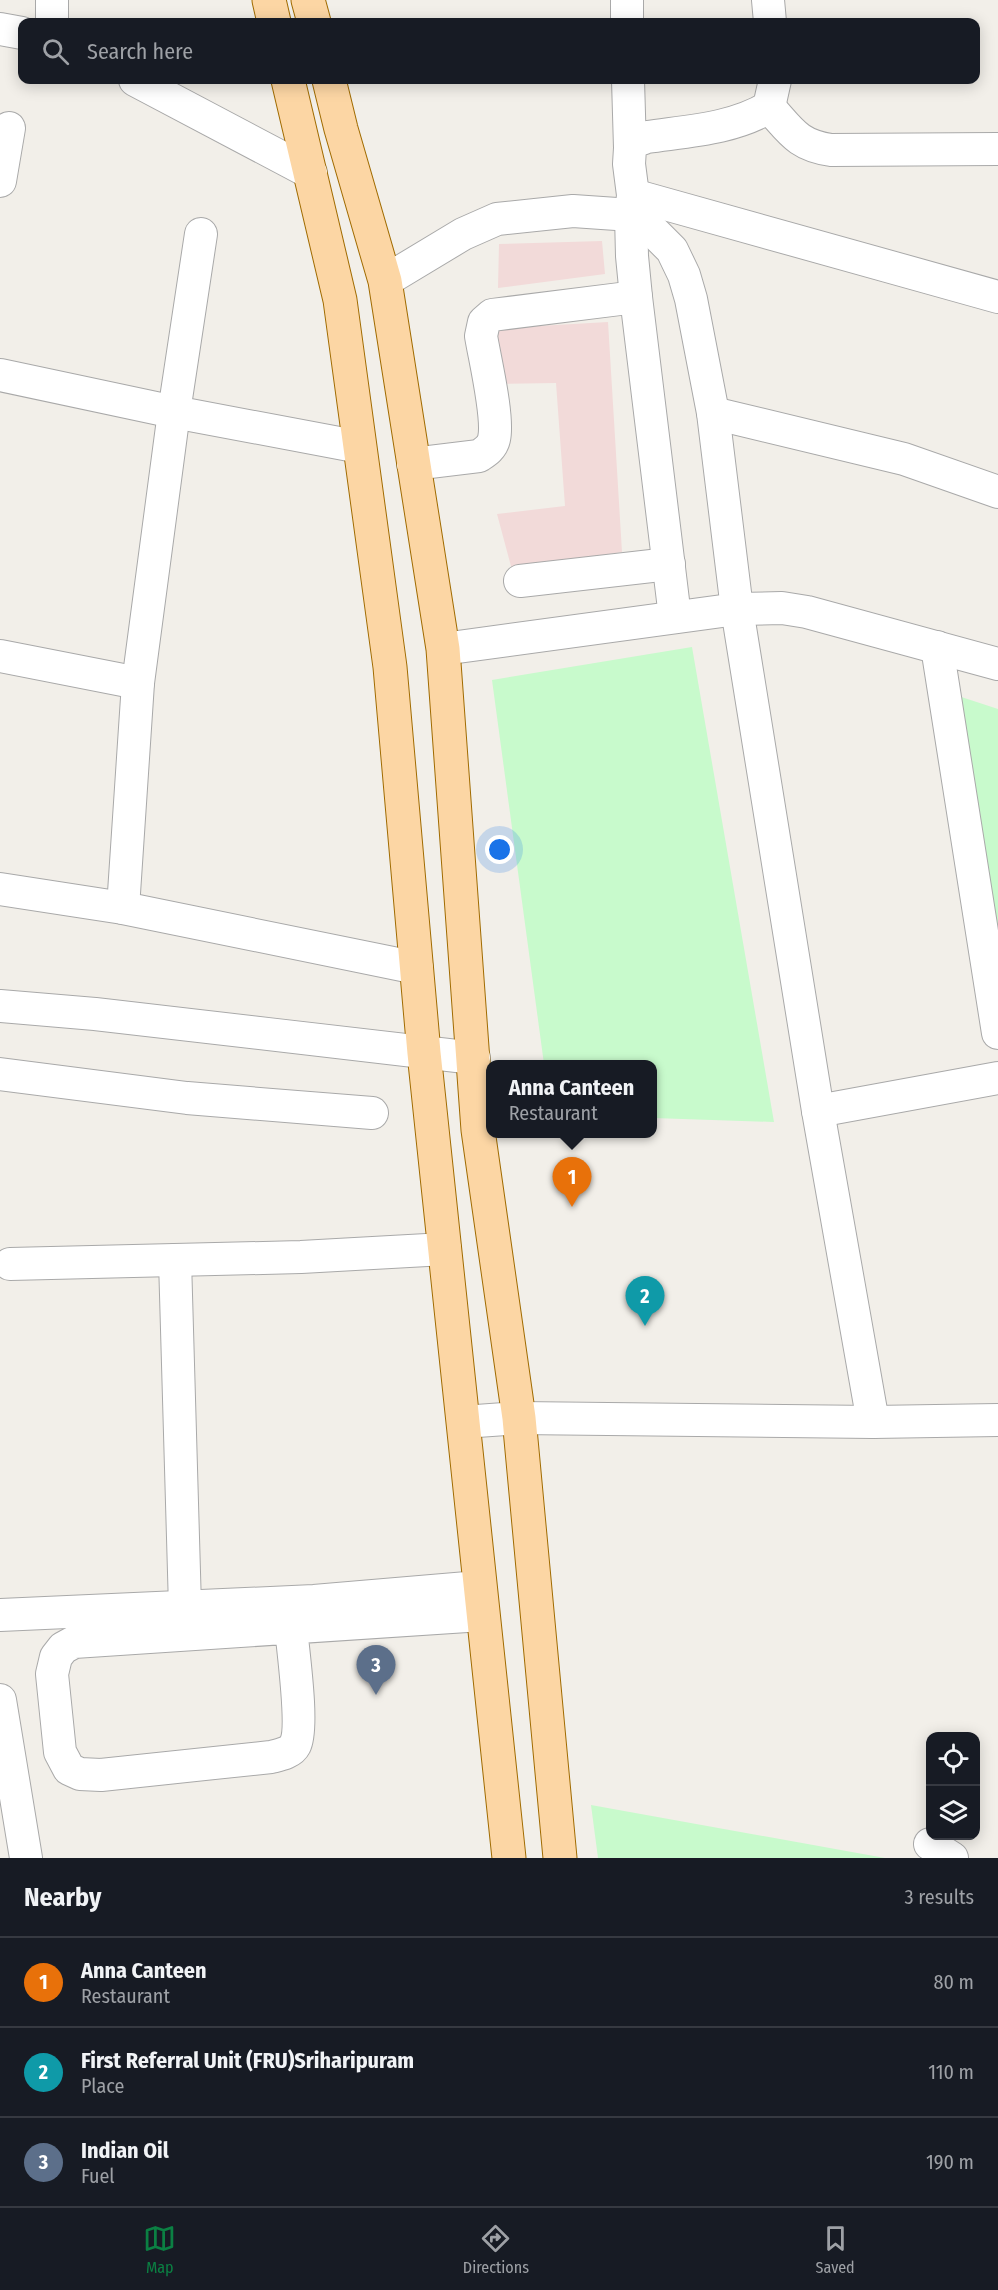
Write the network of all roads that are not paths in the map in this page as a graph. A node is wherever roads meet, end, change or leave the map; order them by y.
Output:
1 (52, 0) edge
2 (269, 0) edge
3 (308, 0) edge
4 (627, 0) edge
5 (768, 0) edge
6 (52, 18) edge
7 (273, 18) edge
8 (313, 18) edge
9 (627, 18) edge
10 (770, 18) edge
11 (0, 29) edge
12 (18, 32) edge
13 (143, 84) edge
14 (289, 84) edge
15 (331, 84) edge
16 (628, 84) edge
17 (780, 111) edge
18 (9, 128) dead end
19 (341, 129) junction
20 (303, 140) junction
21 (630, 148) junction
22 (998, 149) edge
23 (310, 173) junction
24 (0, 181) edge
25 (632, 205) junction
26 (201, 234) dead end
27 (385, 281) junction
28 (636, 297) junction
29 (998, 297) edge
30 (0, 375) edge
31 (174, 412) junction
32 (713, 413) junction
33 (360, 447) junction
34 (413, 464) junction
35 (998, 492) edge
36 (669, 564) junction
37 (520, 581) dead end
38 (737, 609) junction
39 (675, 617) junction
40 (938, 647) junction
41 (443, 648) junction
42 (0, 656) edge
43 (998, 664) edge
44 (138, 683) junction
45 (0, 889) edge
46 (123, 908) junction
47 (417, 968) junction
48 (0, 1006) edge
49 (998, 1033) edge
50 (424, 1053) junction
51 (474, 1058) junction
52 (0, 1074) edge
53 (998, 1078) edge
54 (818, 1111) junction
55 (372, 1113) dead end
56 (445, 1249) junction
57 (175, 1260) junction
58 (10, 1264) dead end
59 (519, 1418) junction
60 (998, 1420) edge
61 (464, 1422) junction
62 (873, 1422) junction
63 (481, 1601) junction
64 (185, 1607) junction
65 (0, 1615) edge
66 (291, 1628) junction
67 (0, 1700) edge
68 (26, 1858) edge
69 (509, 1858) edge
70 (560, 1858) edge

1 - 6 street
2 - 7 main road
3 - 8 main road
4 - 9 street
5 - 10 street
11 - 12 street
13 - 23 street
14 - 20 main road
15 - 19 main road
16 - 21 street
17 - 21 street
17 - 22 street
18 - 24 street
19 - 20 street
19 - 27 main road
20 - 23 main road
21 - 25 street
23 - 33 main road
25 - 27 street
25 - 28 street
25 - 29 street
25 - 32 street
26 - 31 street
27 - 34 main road
28 - 34 street
28 - 36 street
30 - 31 street
31 - 33 street
31 - 44 street
32 - 35 street
32 - 38 street
33 - 47 main road
34 - 41 main road
36 - 37 street
36 - 39 street
38 - 39 street
38 - 40 street
38 - 54 street
39 - 41 street
40 - 43 street
40 - 49 street
41 - 51 main road
42 - 44 street
44 - 46 street
45 - 46 street
46 - 47 street
47 - 50 main road
48 - 50 street
50 - 51 street
50 - 56 main road
51 - 59 main road
52 - 55 street
53 - 54 street
54 - 62 street
56 - 57 street
56 - 61 main road
57 - 58 street
57 - 64 street
59 - 61 street
59 - 62 street
59 - 70 main road
60 - 62 street
61 - 63 main road
63 - 64 street
63 - 66 street
63 - 69 main road
64 - 65 street
66 - 66 street
67 - 68 street

